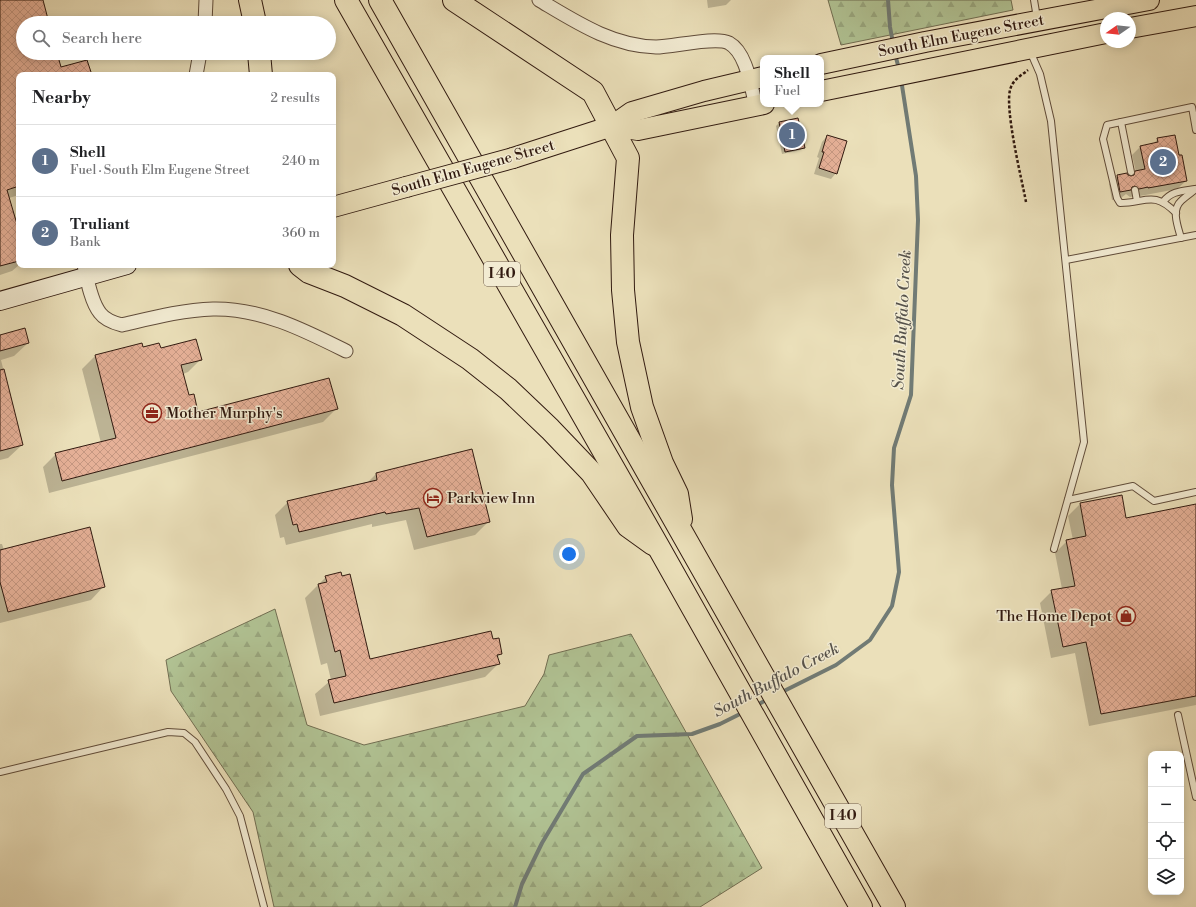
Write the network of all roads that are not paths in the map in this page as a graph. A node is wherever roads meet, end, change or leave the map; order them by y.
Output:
1 (206, 0) edge
2 (250, 0) edge
3 (346, 0) edge
4 (380, 0) edge
5 (454, 0) edge
6 (539, 0) edge
7 (1034, 0) edge
8 (1148, 0) edge
9 (1116, 3) edge
10 (205, 16) edge
11 (253, 16) edge
12 (1196, 16) edge
13 (1038, 22) junction
14 (1136, 27) edge
15 (1100, 34) edge
16 (1033, 56) junction
17 (199, 60) edge
18 (260, 60) edge
19 (824, 63) edge
20 (197, 72) edge
21 (261, 72) edge
22 (756, 79) edge
23 (824, 90) edge
24 (760, 105) edge
25 (1120, 122) junction
26 (612, 126) junction
27 (1196, 130) edge
28 (1131, 172) dead end
29 (1196, 189) edge
30 (1135, 190) dead end
31 (1137, 201) junction
32 (1163, 202) junction
33 (336, 206) edge
34 (1176, 213) junction
35 (1196, 235) edge
36 (1181, 238) junction
37 (1066, 260) junction
38 (106, 268) edge
39 (305, 268) edge
40 (85, 271) edge
41 (0, 301) edge
42 (346, 351) dead end
43 (1196, 492) edge
44 (1068, 500) junction
45 (683, 534) junction
46 (659, 548) junction
47 (1054, 550) dead end
48 (1178, 715) dead end
49 (0, 772) edge
50 (1194, 778) edge
51 (1196, 797) edge
52 (264, 907) edge
53 (861, 907) edge
54 (894, 907) edge

1 - 10 street
2 - 11 highway
3 - 46 highway, I 40
4 - 45 highway, I 40
5 - 26 highway
6 - 22 street
7 - 13 lane
8 - 9 main road, South Elm Eugene Street
9 - 13 main road, South Elm Eugene Street
12 - 14 main road
13 - 19 main road, South Elm Eugene Street
15 - 16 main road, South Elm Eugene Street
16 - 23 main road, South Elm Eugene Street
16 - 37 lane
17 - 20 street
18 - 21 highway
22 - 24 street
22 - 26 main road, South Elm Eugene Street
24 - 26 main road, South Elm Eugene Street
25 - 27 lane
25 - 28 lane
25 - 31 lane
26 - 33 main road, South Elm Eugene Street, bridge
26 - 45 highway
29 - 32 lane
29 - 34 lane
30 - 31 lane
31 - 32 lane
32 - 34 lane
34 - 36 lane
35 - 36 lane
36 - 37 lane
37 - 44 lane
38 - 40 main road
39 - 46 highway
40 - 41 main road
40 - 42 street
43 - 44 lane
44 - 47 lane
45 - 54 highway, I 40
46 - 53 highway, I 40
48 - 50 lane
49 - 52 lane
50 - 51 lane

